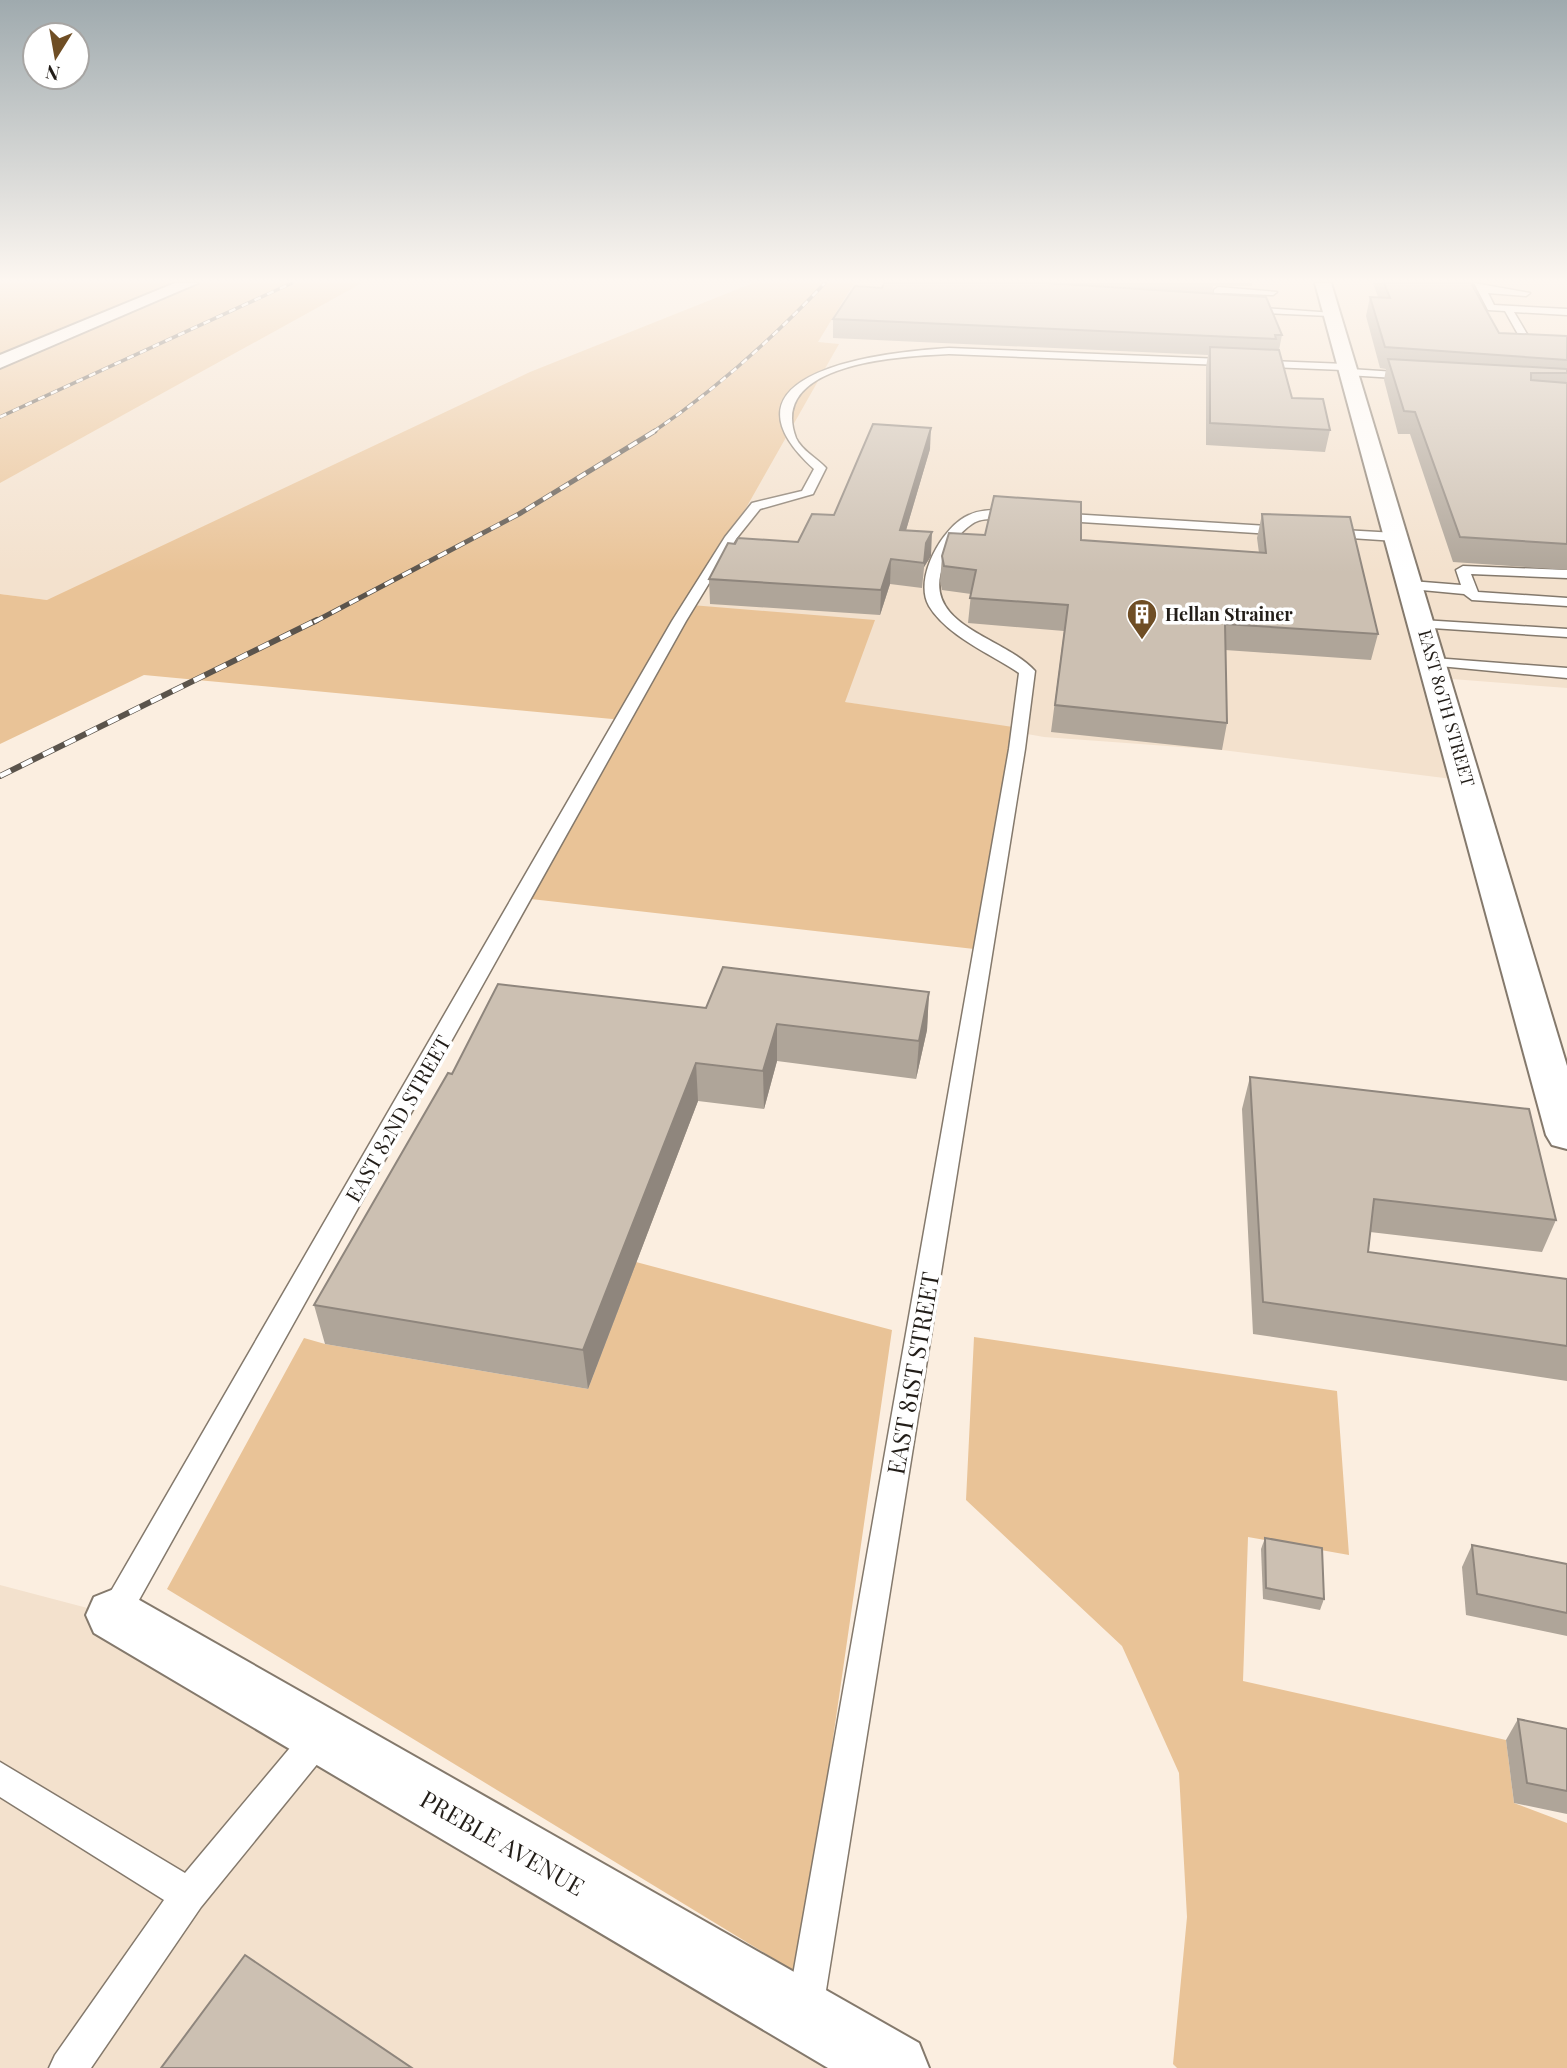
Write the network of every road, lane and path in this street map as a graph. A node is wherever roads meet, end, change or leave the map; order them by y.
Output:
1 (809, 380) edge
2 (1352, 380) edge
3 (1396, 537) junction
4 (1567, 574) edge
5 (1410, 585) junction
6 (1470, 590) junction
7 (1567, 602) edge
8 (1422, 624) junction
9 (1567, 634) edge
10 (1434, 662) junction
11 (1567, 673) edge
12 (1567, 1135) edge
13 (114, 1615) joint
14 (321, 1735) junction
15 (0, 1778) edge
16 (189, 1895) junction
17 (804, 2018) junction
18 (68, 2068) edge
19 (894, 2068) edge

1 - 13 lane, EAST 82ND STREET
2 - 3 street, EAST 80TH STREET
3 - 5 street, EAST 80TH STREET
3 - 17 lane, EAST 81ST STREET
4 - 6 lane
5 - 6 lane
5 - 8 street, EAST 80TH STREET
6 - 7 lane
8 - 9 lane
8 - 10 street, EAST 80TH STREET
10 - 11 lane
10 - 12 street, EAST 80TH STREET
13 - 14 street, PREBLE AVENUE
14 - 16 lane
14 - 17 street, PREBLE AVENUE
15 - 16 lane
16 - 18 lane
17 - 19 street, PREBLE AVENUE

